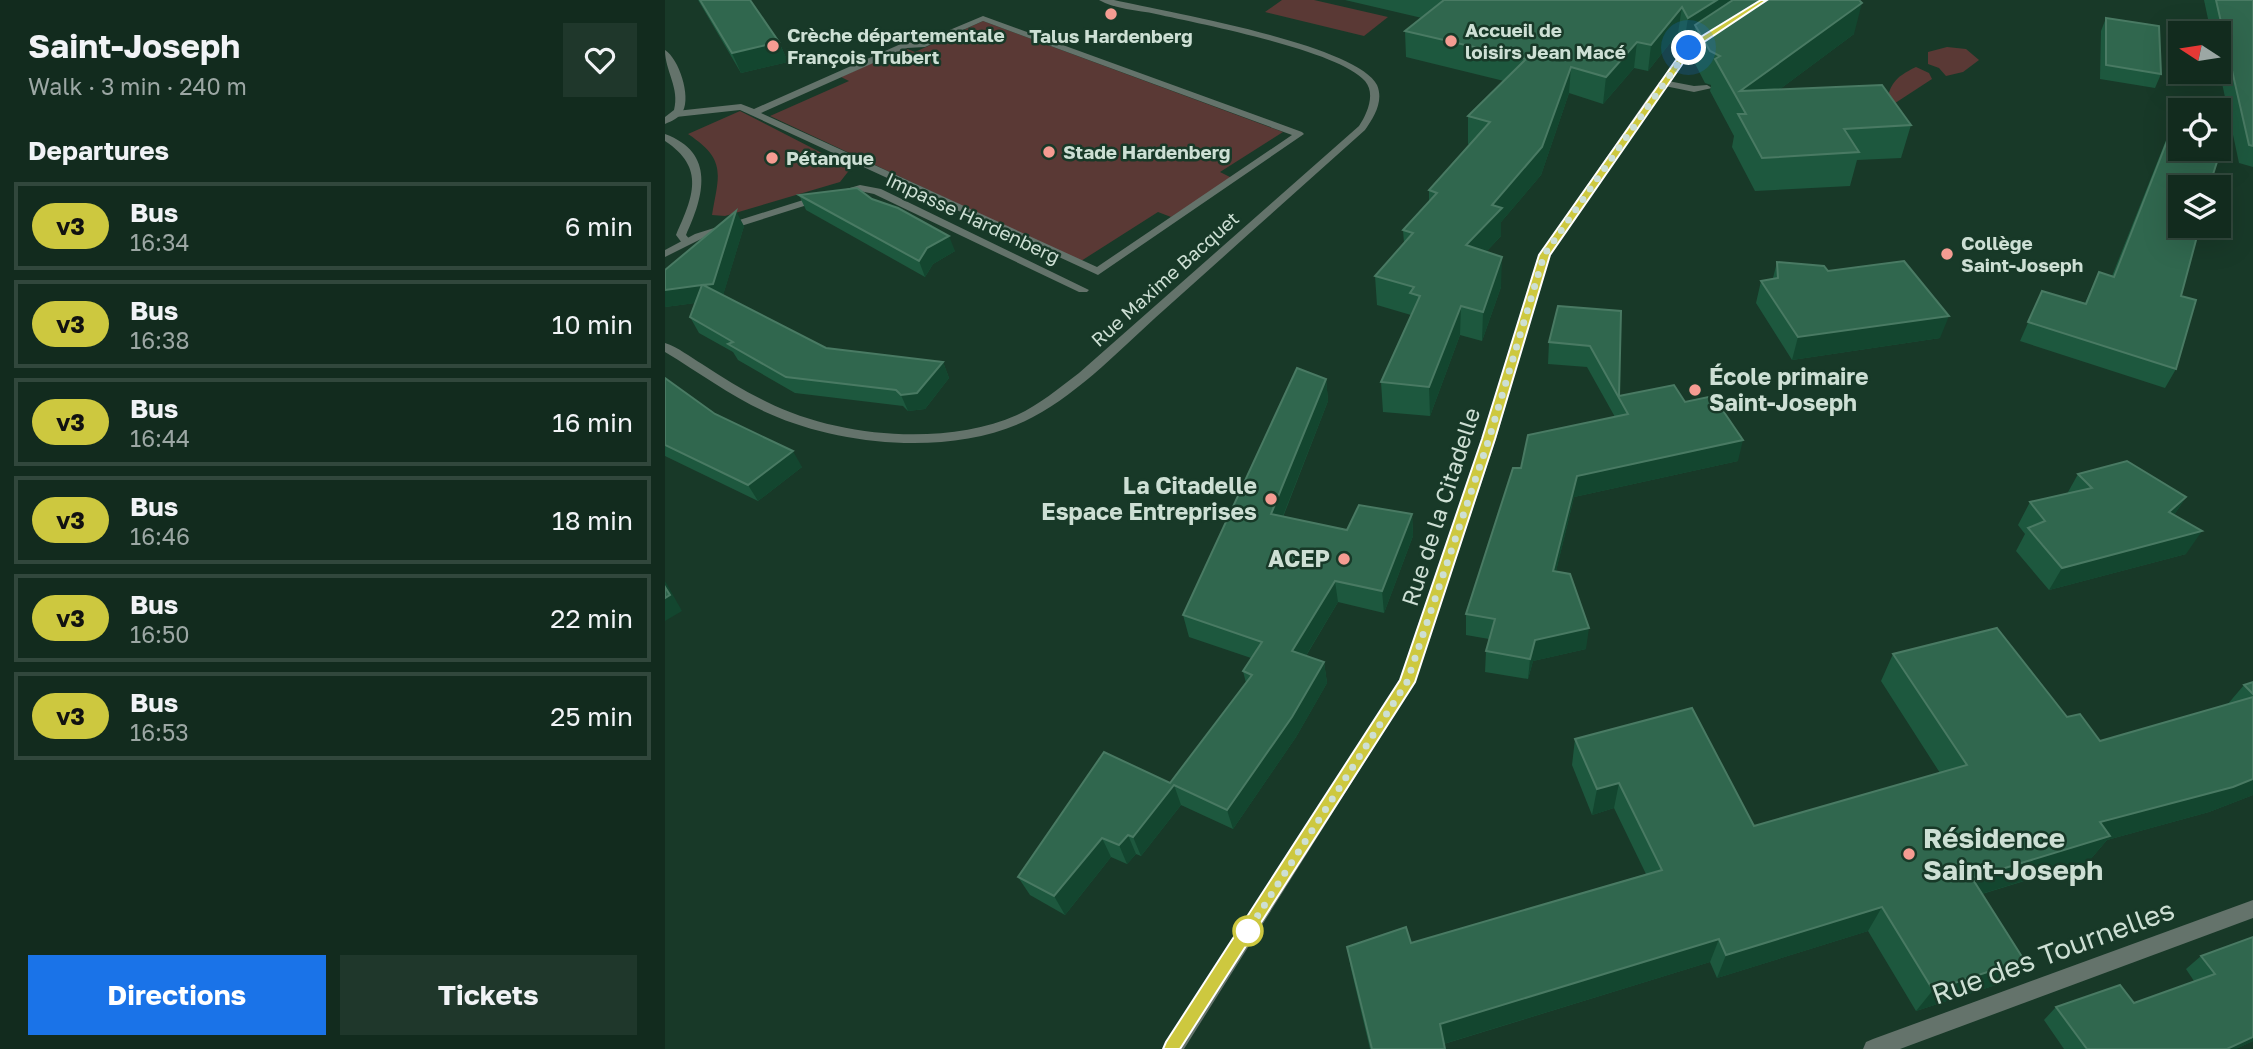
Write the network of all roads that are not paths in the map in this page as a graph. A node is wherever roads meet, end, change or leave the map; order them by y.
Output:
1 (1103, 0) edge
2 (1138, 0) edge
3 (1128, 6) junction
4 (1718, 29) edge
5 (665, 52) edge
6 (669, 65) edge
7 (1663, 83) junction
8 (1707, 88) edge
9 (753, 113) junction
10 (676, 114) junction
11 (665, 121) edge
12 (665, 137) edge
13 (686, 241) junction
14 (665, 254) edge
15 (1083, 290) dead end
16 (665, 347) edge
17 (2253, 909) edge
18 (1173, 1049) edge
19 (1873, 1049) edge

1 - 3 street, Rue Maxime Bacquet
2 - 3 street
3 - 16 street, Rue Maxime Bacquet
4 - 7 street, Rue de la Citadelle
5 - 6 street
6 - 10 street
7 - 8 street
7 - 18 street, Rue de la Citadelle
9 - 9 street
9 - 10 street
10 - 11 street
12 - 13 street
13 - 14 street, Impasse Hardenberg
13 - 15 street, Impasse Hardenberg
17 - 19 street, Rue des Tournelles

